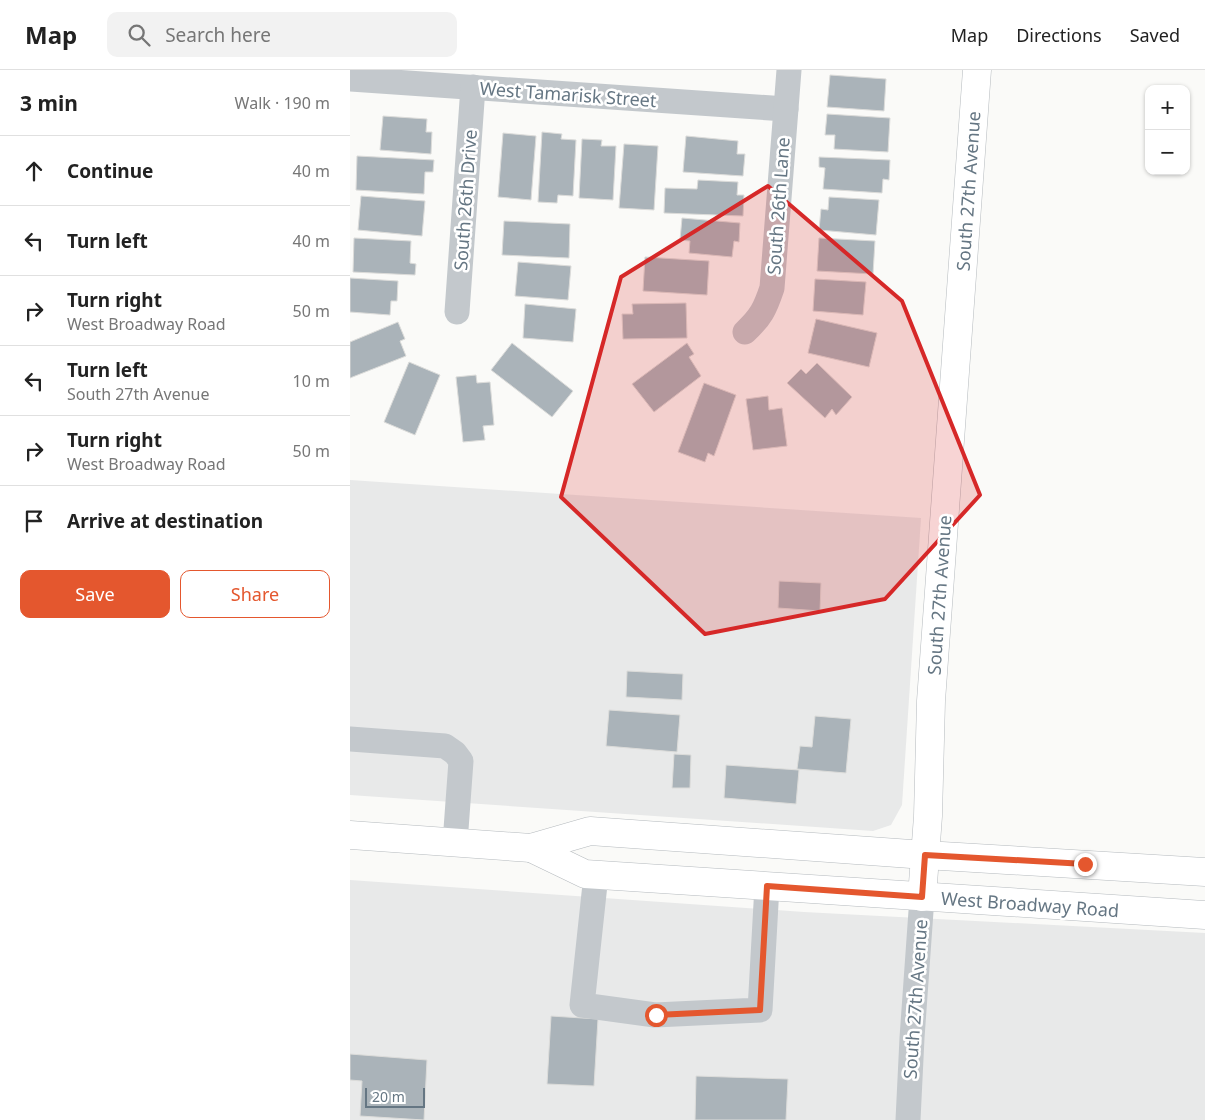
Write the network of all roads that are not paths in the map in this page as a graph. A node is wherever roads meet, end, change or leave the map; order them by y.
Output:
1 (789, 70) edge
2 (977, 70) edge
3 (350, 79) edge
4 (473, 88) junction
5 (786, 109) junction
6 (457, 312) dead end
7 (745, 332) dead end
8 (350, 739) edge
9 (350, 835) edge
10 (455, 843) junction
11 (531, 848) junction
12 (925, 855) junction
13 (1205, 872) edge
14 (596, 875) junction
15 (767, 886) junction
16 (922, 897) junction
17 (1205, 915) edge
18 (908, 1120) edge

1 - 5 street, South 26th Lane
2 - 12 main road, South 27th Avenue
3 - 4 street, West Tamarisk Street
4 - 5 street, West Tamarisk Street
4 - 6 street, South 26th Drive
5 - 7 street, South 26th Lane
8 - 10 street
9 - 10 main road, West Broadway Road
10 - 11 main road, West Broadway Road
11 - 12 main road, West Broadway Road
11 - 14 main road, West Broadway Road
12 - 13 main road, West Broadway Road
12 - 16 main road, South 27th Avenue
14 - 15 main road, West Broadway Road
14 - 15 street
15 - 16 main road, West Broadway Road
16 - 17 main road, West Broadway Road
16 - 18 street, South 27th Avenue

